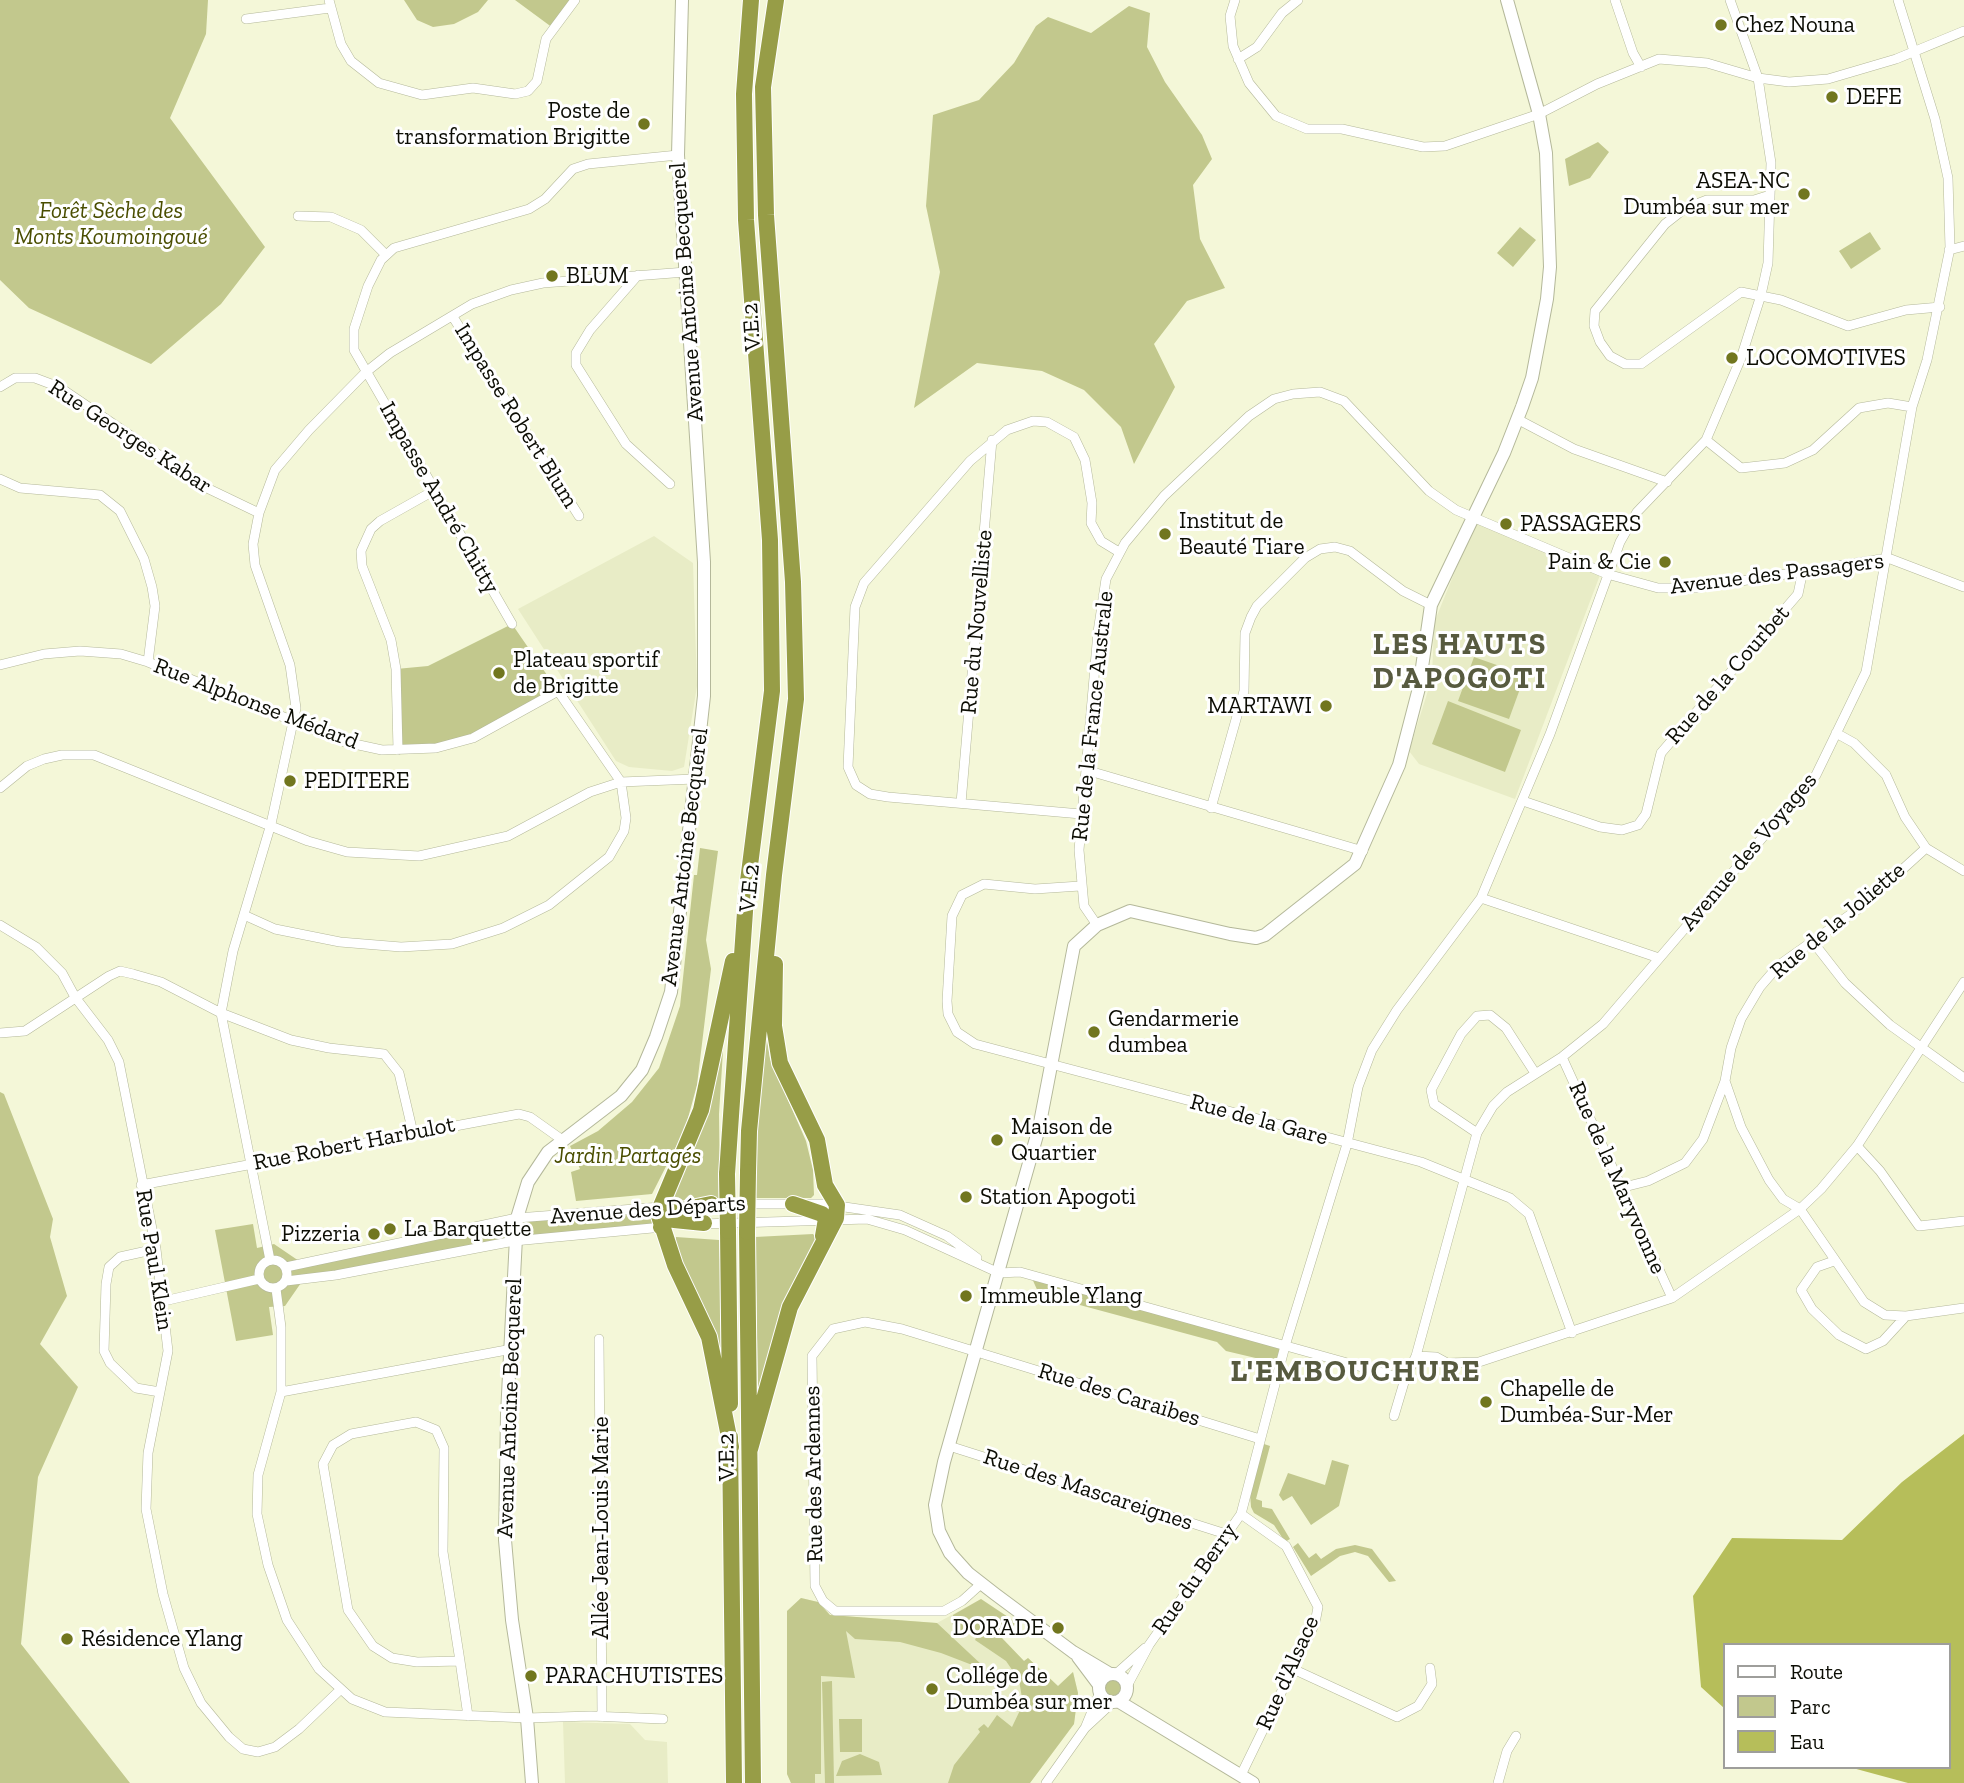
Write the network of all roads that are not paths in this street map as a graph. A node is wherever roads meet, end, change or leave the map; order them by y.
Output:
1 (575, 0) edge
2 (682, 0) edge
3 (751, 0) edge
4 (776, 0) edge
5 (1235, 0) edge
6 (1298, 0) edge
7 (1507, 0) edge
8 (1615, 0) edge
9 (1730, 0) edge
10 (1898, 0) edge
11 (329, 4) edge
12 (246, 19) dead end
13 (1964, 31) edge
14 (1913, 52) junction
15 (1238, 59) junction
16 (1641, 67) junction
17 (1758, 78) junction
18 (1539, 114) junction
19 (677, 155) junction
20 (1770, 195) junction
21 (298, 216) dead end
22 (1964, 246) edge
23 (1949, 250) junction
24 (386, 255) junction
25 (686, 272) junction
26 (638, 275) junction
27 (1761, 295) junction
28 (1940, 307) junction
29 (453, 317) junction
30 (366, 372) junction
31 (0, 387) edge
32 (1912, 407) junction
33 (1517, 419) junction
34 (992, 440) junction
35 (1706, 440) junction
36 (0, 479) edge
37 (1667, 482) junction
38 (670, 484) dead end
39 (435, 490) junction
40 (259, 513) junction
41 (579, 516) dead end
42 (1472, 517) junction
43 (1119, 552) junction
44 (1888, 558) junction
45 (1803, 570) junction
46 (1607, 574) junction
47 (1964, 587) edge
48 (1431, 605) junction
49 (512, 624) dead end
50 (148, 662) junction
51 (1, 663) edge
52 (295, 723) junction
53 (1836, 733) junction
54 (398, 750) junction
55 (1086, 770) junction
56 (695, 779) junction
57 (621, 782) junction
58 (0, 788) edge
59 (1523, 801) junction
60 (961, 803) junction
61 (1211, 808) junction
62 (1081, 814) junction
63 (271, 824) junction
64 (1926, 848) junction
65 (1363, 851) junction
66 (1964, 871) edge
67 (774, 875) junction
68 (1080, 886) junction
69 (746, 897) junction
70 (1481, 898) junction
71 (244, 915) junction
72 (0, 925) edge
73 (1097, 925) junction
74 (1813, 942) junction
75 (1660, 958) junction
76 (1964, 982) edge
77 (75, 997) junction
78 (220, 1013) junction
79 (0, 1033) edge
80 (1920, 1049) junction
81 (1562, 1056) junction
82 (1052, 1064) junction
83 (1535, 1073) junction
84 (1964, 1078) edge
85 (1725, 1081) junction
86 (413, 1133) junction
87 (1477, 1133) junction
88 (561, 1139) junction
89 (1347, 1144) junction
90 (1857, 1146) junction
91 (250, 1164) junction
92 (1465, 1180) junction
93 (141, 1185) junction
94 (1620, 1188) junction
95 (793, 1204) joint
96 (710, 1205) joint
97 (1800, 1209) junction
98 (828, 1212) junction
99 (663, 1217) junction
100 (517, 1219) junction
101 (797, 1221) joint
102 (1964, 1221) edge
103 (704, 1223) joint
104 (514, 1241) junction
105 (156, 1249) junction
106 (270, 1260) junction
107 (1834, 1261) junction
108 (286, 1267) junction
109 (999, 1273) junction
110 (260, 1279) junction
111 (286, 1281) junction
112 (276, 1289) junction
113 (1672, 1298) junction
114 (164, 1301) junction
115 (1964, 1308) edge
116 (1906, 1316) junction
117 (1572, 1333) junction
118 (600, 1339) dead end
119 (1285, 1346) junction
120 (512, 1349) junction
121 (977, 1352) junction
122 (1416, 1356) junction
123 (1405, 1379) junction
124 (160, 1392) junction
125 (281, 1392) junction
126 (1394, 1416) dead end
127 (1261, 1439) junction
128 (731, 1447) junction
129 (949, 1447) junction
130 (750, 1449) junction
131 (1241, 1514) junction
132 (1226, 1534) junction
133 (982, 1583) junction
134 (1149, 1645) junction
135 (1073, 1652) junction
136 (460, 1661) junction
137 (1430, 1668) dead end
138 (1293, 1669) junction
139 (1113, 1674) junction
140 (1100, 1688) junction
141 (1127, 1688) junction
142 (341, 1689) junction
143 (1116, 1701) junction
144 (468, 1716) junction
145 (602, 1717) junction
146 (527, 1718) junction
147 (663, 1719) dead end
148 (1150, 1720) junction
149 (1085, 1728) junction
150 (1516, 1736) dead end
151 (1241, 1775) junction
152 (532, 1783) edge
153 (734, 1783) edge
154 (753, 1783) edge
155 (1046, 1783) edge
156 (1253, 1783) edge
157 (1498, 1783) edge

1 - 11 street
2 - 19 street, Avenue Antoine Becquerel
3 - 69 highway, V.E.2
4 - 67 highway, V.E.2
5 - 15 street
6 - 15 street
7 - 18 street
8 - 16 street
9 - 17 street
10 - 14 street, Avenue des Voyages
11 - 12 street
13 - 14 street
14 - 17 street
14 - 23 street, Avenue des Voyages
15 - 18 street
16 - 17 street
16 - 18 street
17 - 20 street
18 - 33 street
19 - 24 street
19 - 25 street, Avenue Antoine Becquerel
20 - 27 street
20 - 27 street
21 - 24 street
22 - 23 street
23 - 28 street, Avenue des Voyages
24 - 30 street, Impasse André Chitty
25 - 26 street
25 - 56 street, Avenue Antoine Becquerel
26 - 29 street
26 - 38 street
27 - 28 street
27 - 35 street
28 - 32 street, Avenue des Voyages
29 - 30 street
29 - 41 street, Impasse Robert Blum
30 - 39 street, Impasse André Chitty
30 - 40 street
31 - 40 street, Rue Georges Kabar
32 - 35 street
32 - 44 street, Avenue des Voyages
33 - 37 street
33 - 42 street
34 - 43 street
34 - 60 street, Rue du Nouvelliste
34 - 60 street
35 - 37 street
36 - 50 street
37 - 46 street
39 - 49 street, Impasse André Chitty
39 - 54 street
40 - 52 street
42 - 43 street, Rue de la France Australe
42 - 46 street, Avenue des Passagers
42 - 48 street
43 - 55 street, Rue de la France Australe
44 - 45 street, Avenue des Passagers
44 - 47 street, Avenue des Passagers
44 - 53 street, Avenue des Voyages
45 - 46 street, Avenue des Passagers
45 - 59 street, Rue de la Courbet
46 - 59 street
48 - 61 street
48 - 65 street
50 - 51 street, Rue Alphonse Médard
50 - 52 street, Rue Alphonse Médard
52 - 54 street, Rue Alphonse Médard
52 - 63 street
53 - 64 street
53 - 75 street, Avenue des Voyages
54 - 57 street, Rue Alphonse Médard
55 - 61 street
55 - 62 street, Rue de la France Australe
56 - 57 street
56 - 88 street, Avenue Antoine Becquerel
57 - 63 street
57 - 71 street
58 - 63 street
59 - 70 street
60 - 62 street
61 - 65 street
62 - 68 street, Rue de la France Australe
63 - 71 street
64 - 66 street
64 - 74 street, Rue de la Joliette
65 - 73 street
67 - 98 highway
67 - 130 highway, V.E.2, bridge
68 - 73 street, Rue de la France Australe
68 - 82 street, Rue de la Gare
69 - 99 highway
69 - 128 highway, V.E.2, bridge
70 - 75 street
70 - 89 street
71 - 78 street
72 - 77 street, Rue Paul Klein
73 - 82 street
74 - 80 street
74 - 85 street, Rue de la Joliette
75 - 81 street, Avenue des Voyages
76 - 80 street
77 - 78 street
77 - 79 street
77 - 93 street, Rue Paul Klein
78 - 86 street
78 - 91 street
80 - 84 street
80 - 90 street
81 - 83 street, Avenue des Voyages
81 - 94 street, Rue de la Maryvonne
82 - 89 street, Rue de la Gare
82 - 109 street
83 - 87 street, Avenue des Voyages
83 - 87 street
85 - 94 street, Rue de la Joliette
85 - 97 street
86 - 88 street, Rue Robert Harbulot
86 - 91 street, Rue Robert Harbulot
87 - 92 street, Avenue des Voyages
88 - 100 street, Avenue Antoine Becquerel
89 - 92 street, Rue de la Gare
89 - 119 street
90 - 97 street
90 - 102 street
91 - 93 street, Rue Robert Harbulot
91 - 106 street
92 - 117 street, Rue de la Gare
92 - 122 street, Avenue des Voyages
93 - 105 street, Rue Paul Klein
94 - 113 street, Rue de la Maryvonne
95 - 96 street, Avenue des Départs
95 - 98 highway
96 - 99 highway
97 - 107 street
97 - 113 street
98 - 101 highway
98 - 109 street
98 - 130 highway
99 - 100 street, Avenue des Départs
99 - 103 highway
99 - 104 street, Avenue des Départs
99 - 128 highway
100 - 104 street, Avenue Antoine Becquerel
100 - 108 street, Avenue des Départs
101 - 103 street, Avenue des Départs
104 - 111 street, Avenue des Départs
104 - 120 street, Avenue Antoine Becquerel
105 - 114 street, Rue Paul Klein
105 - 124 street
106 - 108 street
106 - 110 street
107 - 116 street
107 - 116 street
108 - 111 street
109 - 119 street
109 - 121 street
110 - 112 street
110 - 114 street
111 - 112 street
112 - 125 street
113 - 117 street
114 - 124 street, Rue Paul Klein
115 - 116 street
117 - 122 street
118 - 145 street, Allée Jean-Louis Marie
119 - 123 street
119 - 127 street
120 - 125 street
120 - 146 street, Avenue Antoine Becquerel
121 - 127 street, Rue des Caraibes
121 - 129 street
121 - 133 street, Rue des Ardennes
122 - 123 street, Avenue des Voyages
123 - 126 street, Avenue des Voyages
124 - 142 street, Rue Paul Klein
125 - 142 street
127 - 131 street
128 - 153 highway, V.E.2
129 - 132 street, Rue des Mascareignes
129 - 133 street
130 - 154 highway, V.E.2
131 - 132 street, Rue du Berry
131 - 138 street, Rue d'Alsace
132 - 134 street, Rue du Berry
133 - 135 street
134 - 139 street, Rue du Berry
134 - 141 street, Rue du Berry
135 - 139 street
135 - 140 street
136 - 136 street
136 - 144 street
137 - 138 street
138 - 151 street, Rue d'Alsace
139 - 140 street
139 - 141 street
140 - 143 street
140 - 149 street
141 - 143 street
141 - 148 street
142 - 144 street
143 - 148 street
143 - 149 street
144 - 146 street
145 - 146 street
145 - 147 street
146 - 152 street, Avenue Antoine Becquerel
148 - 151 street
149 - 155 street
150 - 157 street
151 - 156 street

